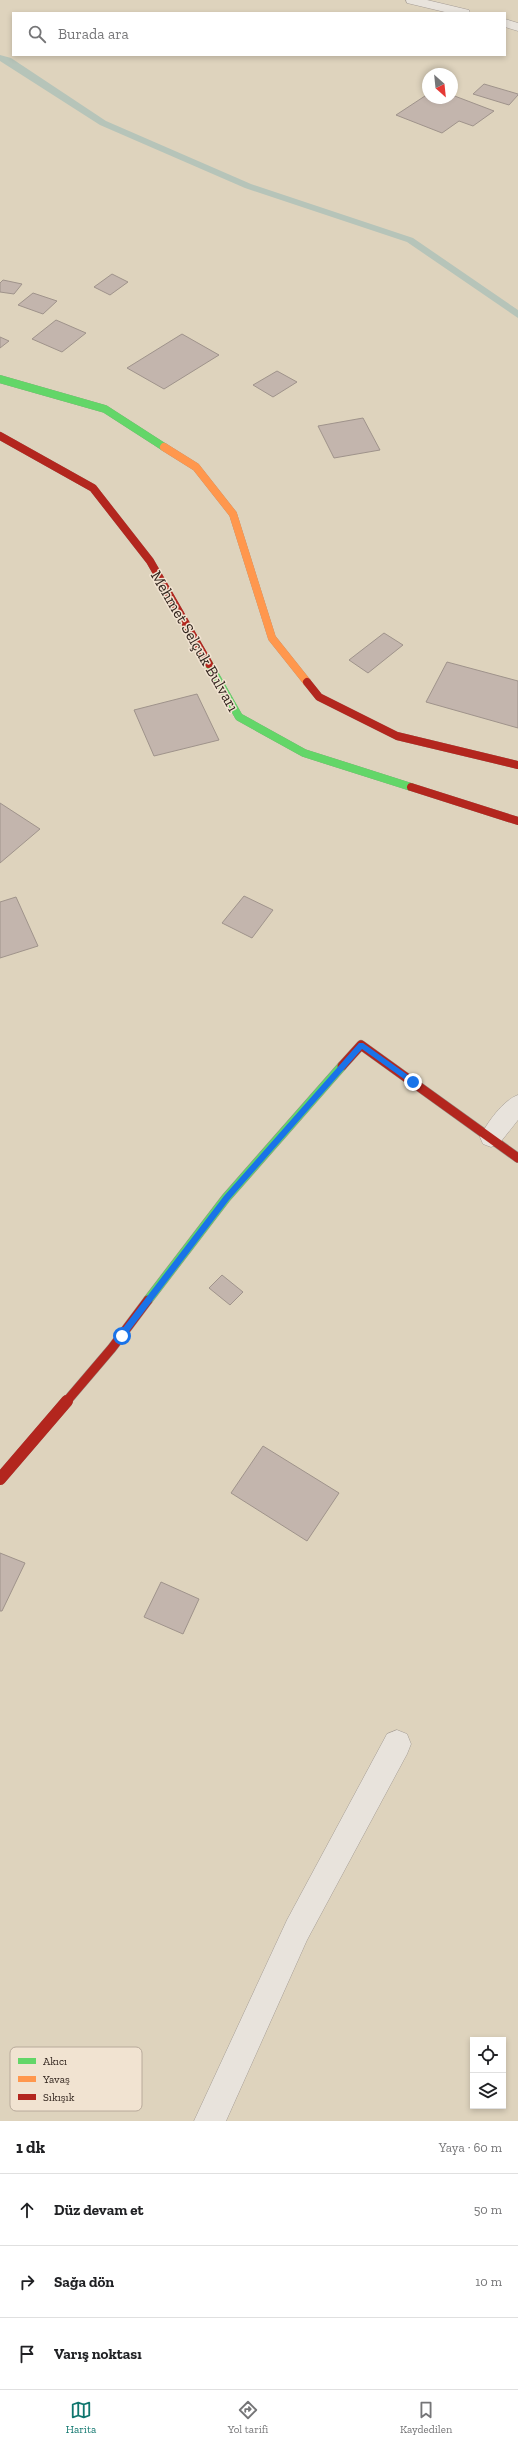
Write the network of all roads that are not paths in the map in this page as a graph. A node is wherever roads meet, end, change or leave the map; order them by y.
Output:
1 (412, 0) edge
2 (460, 12) edge
3 (506, 23) edge
4 (518, 27) edge
5 (0, 379) edge
6 (0, 436) edge
7 (518, 765) edge
8 (518, 822) edge
9 (518, 1104) edge
10 (491, 1137) junction
11 (518, 1158) edge
12 (0, 1479) edge
13 (397, 1744) dead end
14 (210, 2121) edge

1 - 2 street
3 - 4 street
5 - 7 main road
6 - 8 main road, Mehmet Selçuk Bulvarı
9 - 10 street
10 - 11 main road
10 - 12 main road
13 - 14 street

